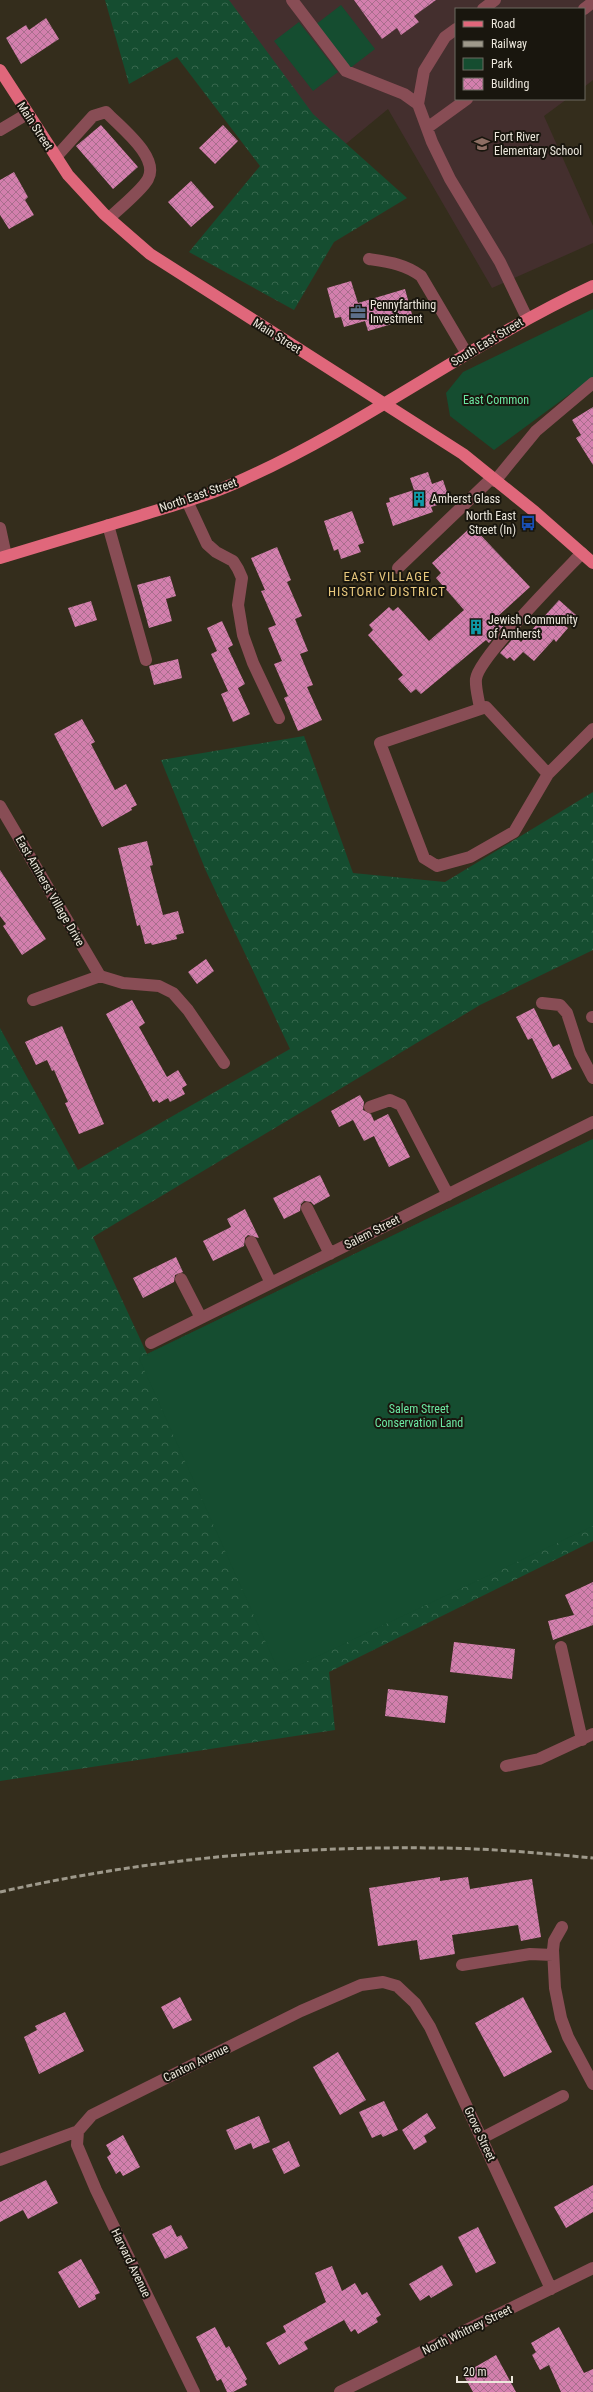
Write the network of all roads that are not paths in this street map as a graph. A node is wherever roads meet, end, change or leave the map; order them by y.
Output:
1 (292, 0) edge
2 (496, 0) edge
3 (593, 2) edge
4 (484, 8) edge
5 (585, 8) edge
6 (455, 30) edge
7 (0, 70) edge
8 (466, 100) edge
9 (418, 104) junction
10 (27, 114) junction
11 (426, 128) junction
12 (0, 130) edge
13 (56, 157) junction
14 (109, 218) junction
15 (369, 259) dead end
16 (593, 286) edge
17 (527, 318) junction
18 (468, 354) junction
19 (593, 383) edge
20 (384, 404) junction
21 (494, 479) junction
22 (187, 501) junction
23 (108, 525) junction
24 (0, 528) edge
25 (582, 553) junction
26 (3, 557) edge
27 (593, 563) edge
28 (398, 568) dead end
29 (146, 660) dead end
30 (480, 709) junction
31 (279, 718) dead end
32 (593, 729) edge
33 (548, 774) junction
34 (0, 806) edge
35 (100, 976) junction
36 (33, 1000) dead end
37 (542, 1003) dead end
38 (224, 1063) dead end
39 (593, 1078) edge
40 (370, 1107) dead end
41 (593, 1122) edge
42 (448, 1194) junction
43 (307, 1208) dead end
44 (251, 1242) dead end
45 (330, 1254) junction
46 (181, 1279) dead end
47 (271, 1283) junction
48 (201, 1318) junction
49 (151, 1343) dead end
50 (562, 1647) dead end
51 (593, 1734) edge
52 (582, 1740) junction
53 (506, 1766) dead end
54 (562, 1927) dead end
55 (553, 1954) junction
56 (462, 1964) dead end
57 (398, 1988) joint
58 (593, 2084) edge
59 (563, 2096) dead end
60 (78, 2131) junction
61 (482, 2138) junction
62 (0, 2160) edge
63 (593, 2268) edge
64 (551, 2289) junction
65 (194, 2392) edge
66 (340, 2392) edge

1 - 9 street
2 - 4 street
3 - 5 street
6 - 9 street
7 - 10 main road, Main Street
8 - 11 street
9 - 11 street
10 - 12 street
10 - 13 main road, Main Street
11 - 17 street
13 - 14 main road, Main Street
13 - 14 street
14 - 20 main road, Main Street
15 - 18 street
16 - 17 main road, South East Street
17 - 18 main road, South East Street
18 - 20 main road, South East Street
19 - 21 street
20 - 21 main road, Main Street
20 - 22 main road, North East Street
21 - 25 main road, Main Street
21 - 28 street
22 - 23 main road, North East Street
22 - 31 street
23 - 26 main road, North East Street
23 - 29 street
24 - 26 street
25 - 27 main road, Main Street
25 - 30 street
30 - 33 street
30 - 33 street
32 - 33 street
34 - 35 street, East Amherst Village Drive
35 - 36 street
35 - 38 street
37 - 39 street
40 - 42 street
41 - 42 street, Salem Street
42 - 45 street, Salem Street
43 - 45 street
44 - 47 street
45 - 47 street, Salem Street
46 - 48 street
47 - 48 street, Salem Street
48 - 49 street, Salem Street
50 - 52 street
51 - 52 street
52 - 53 street
54 - 55 street
55 - 56 street
55 - 58 street
57 - 60 street, Canton Avenue
57 - 61 street, Grove Street
59 - 61 street
60 - 62 street
60 - 65 street, Harvard Avenue
61 - 64 street, Grove Street
63 - 64 street, North Whitney Street
64 - 66 street, North Whitney Street

